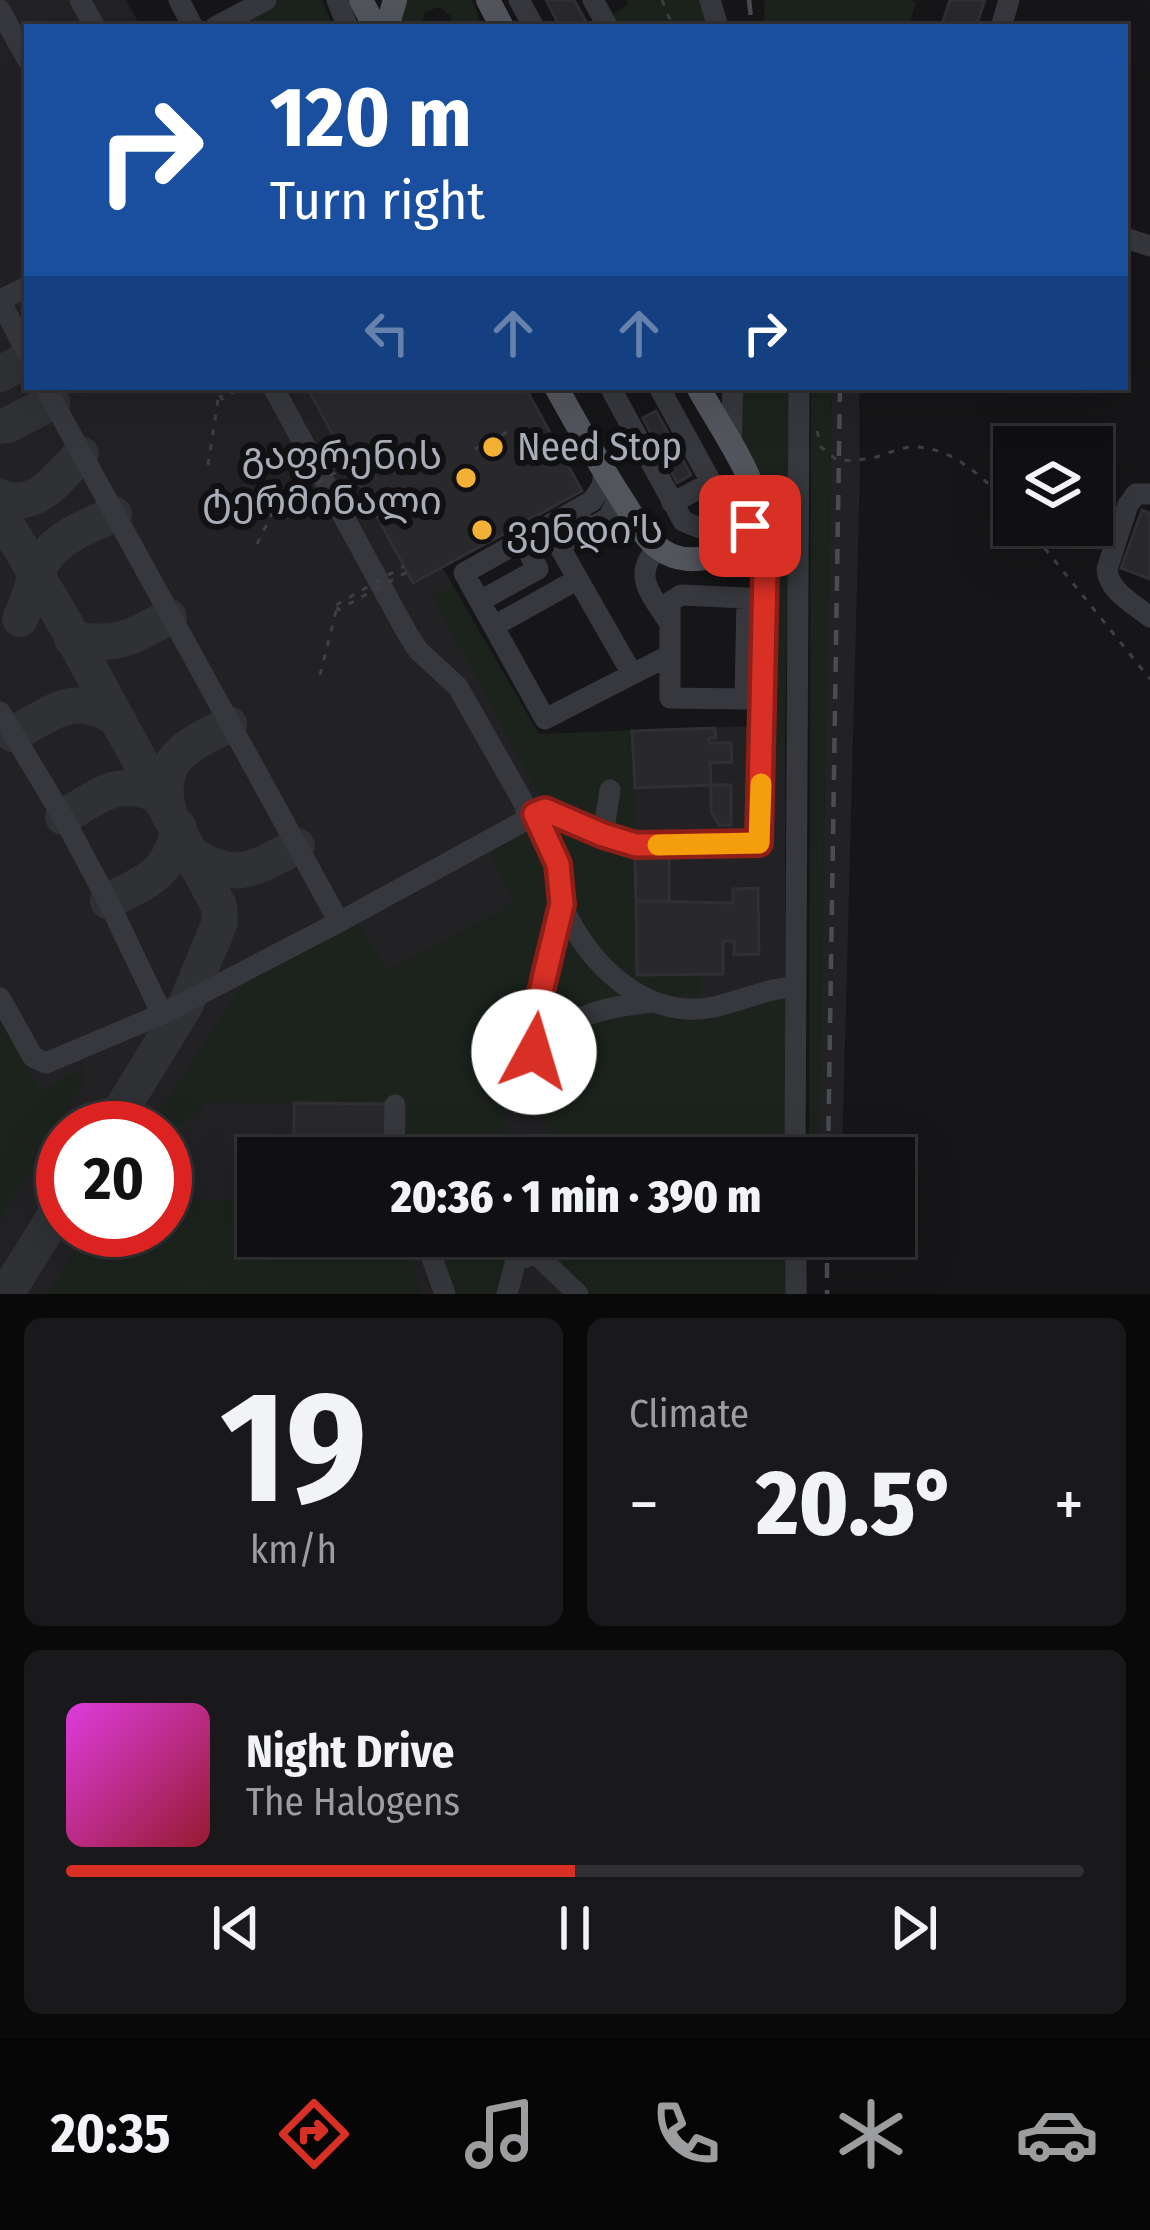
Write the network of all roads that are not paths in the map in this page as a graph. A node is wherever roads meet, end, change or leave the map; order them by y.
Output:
1 (266, 0) edge
2 (0, 10) edge
3 (221, 24) edge
4 (24, 54) edge
5 (24, 288) edge
6 (24, 347) edge
7 (47, 390) edge
8 (275, 390) edge
9 (558, 390) edge
10 (612, 390) edge
11 (661, 390) edge
12 (700, 390) edge
13 (716, 390) edge
14 (733, 390) edge
15 (800, 390) edge
16 (730, 417) junction
17 (731, 446) junction
18 (712, 482) junction
19 (612, 484) junction
20 (1150, 494) edge
21 (672, 503) junction
22 (750, 526) junction
23 (522, 541) junction
24 (668, 553) junction
25 (578, 579) junction
26 (480, 602) junction
27 (674, 607) junction
28 (1150, 617) edge
29 (494, 626) junction
30 (670, 655) junction
31 (632, 674) junction
32 (0, 712) edge
33 (610, 790) dead end
34 (530, 811) junction
35 (603, 835) junction
36 (562, 904) junction
37 (339, 922) junction
38 (796, 987) junction
39 (0, 998) edge
40 (652, 1002) junction
41 (162, 1014) junction
42 (534, 1052) junction
43 (517, 1098) dead end
44 (394, 1105) dead end
45 (394, 1137) edge
46 (796, 1137) edge
47 (432, 1257) edge
48 (521, 1257) edge
49 (536, 1257) edge
50 (796, 1257) edge
51 (445, 1294) edge
52 (507, 1294) edge
53 (578, 1294) edge
54 (796, 1294) edge

1 - 3 street
2 - 4 street
5 - 6 street
7 - 37 street
8 - 34 street
9 - 19 main road
10 - 21 street
11 - 18 street
12 - 17 main road
13 - 16 street
14 - 16 street
15 - 38 street
16 - 17 street
17 - 22 main road
18 - 21 street
18 - 21 street
19 - 23 street
19 - 24 main road
19 - 25 street
20 - 28 street
22 - 24 main road
22 - 35 street
23 - 26 street
23 - 26 street
24 - 27 street
24 - 27 street
25 - 29 street
25 - 31 street
26 - 29 street
27 - 30 street
27 - 30 street
29 - 31 street
30 - 31 street
32 - 41 street
33 - 35 street
34 - 35 street
34 - 36 street
34 - 37 street
36 - 40 street
36 - 42 street
37 - 41 street
38 - 40 street
38 - 46 street
39 - 41 street
40 - 42 street
42 - 43 street
44 - 45 street
47 - 51 street
48 - 52 street
49 - 53 street
50 - 54 street

